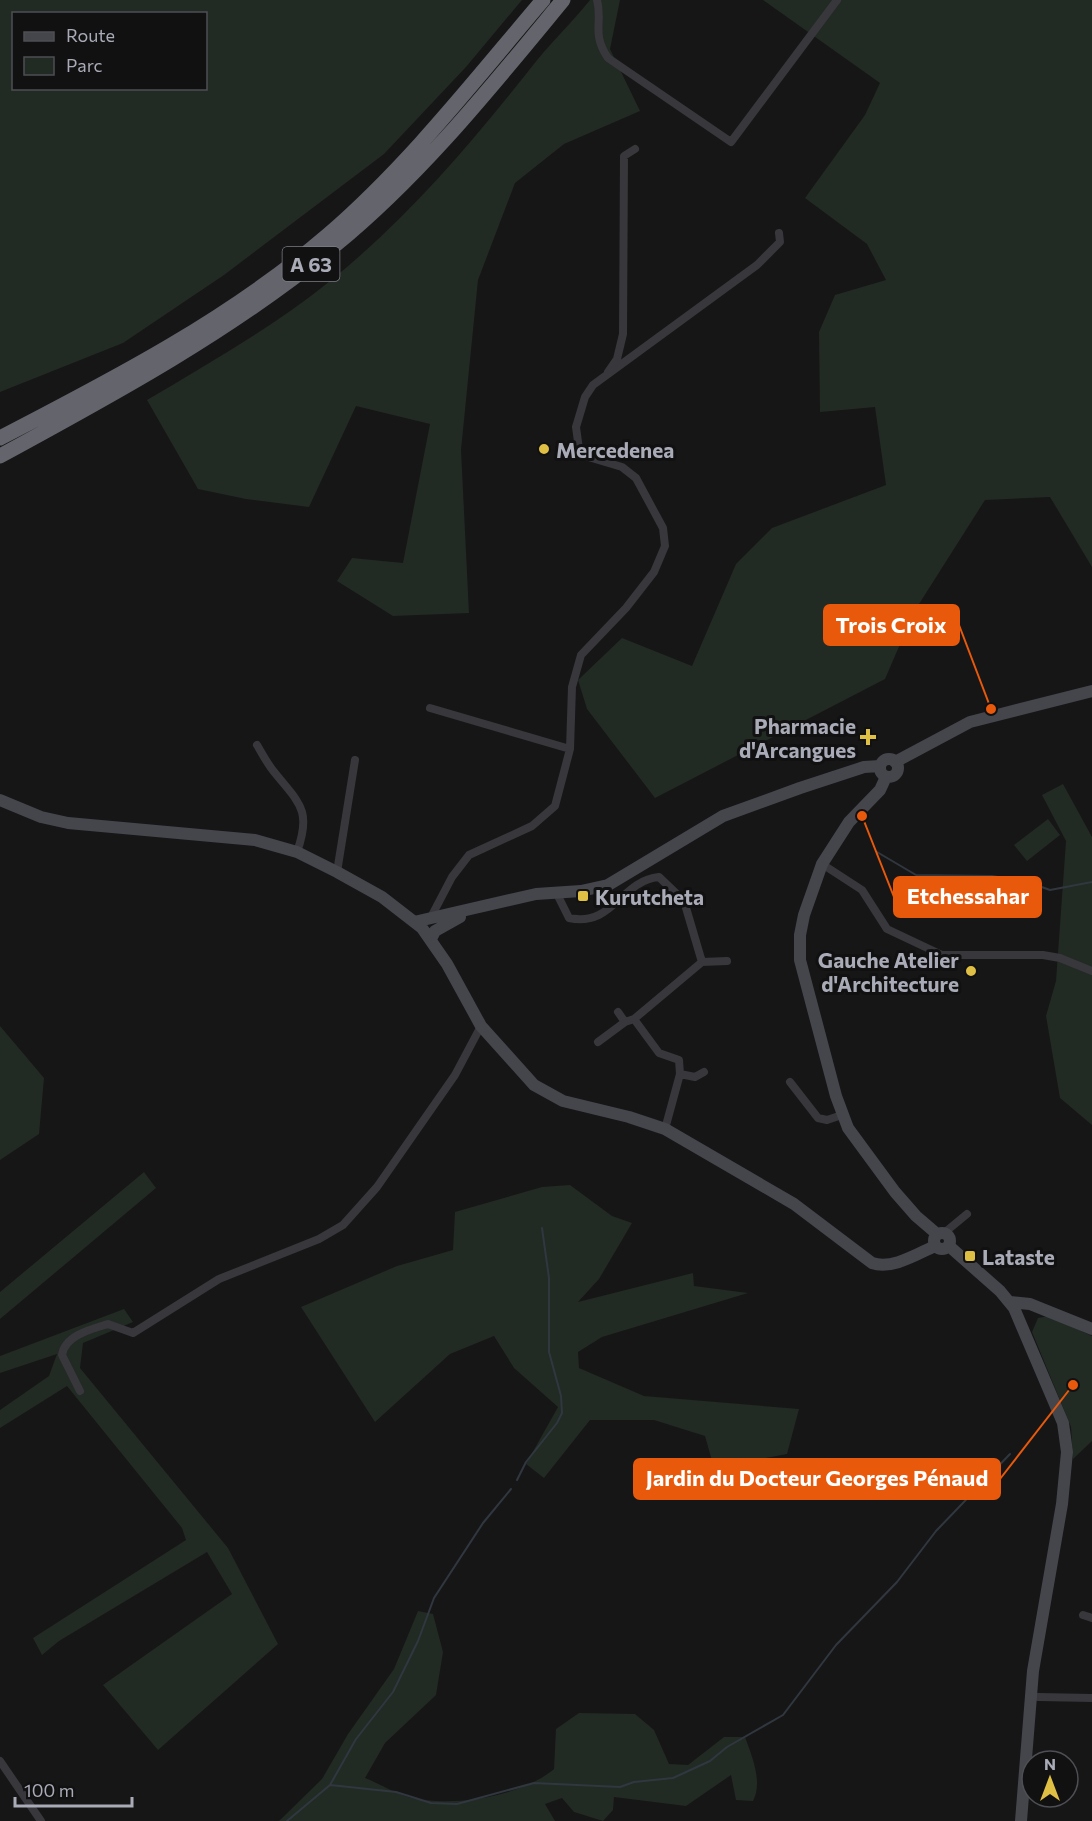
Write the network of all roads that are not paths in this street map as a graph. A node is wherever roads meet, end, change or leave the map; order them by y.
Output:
1 (543, 0) edge
2 (563, 0) edge
3 (597, 0) edge
4 (837, 0) edge
5 (635, 149) dead end
6 (779, 233) dead end
7 (607, 375) junction
8 (0, 438) edge
9 (0, 456) edge
10 (1092, 691) edge
11 (430, 708) dead end
12 (257, 746) dead end
13 (570, 750) junction
14 (355, 760) dead end
15 (883, 772) junction
16 (0, 800) edge
17 (297, 852) junction
18 (822, 864) junction
19 (337, 872) junction
20 (556, 892) junction
21 (414, 921) junction
22 (436, 924) junction
23 (727, 961) dead end
24 (702, 962) junction
25 (1092, 971) edge
26 (618, 1012) dead end
27 (629, 1020) junction
28 (481, 1026) junction
29 (598, 1042) dead end
30 (704, 1072) dead end
31 (681, 1074) junction
32 (790, 1082) dead end
33 (842, 1115) junction
34 (665, 1130) junction
35 (967, 1214) dead end
36 (939, 1238) junction
37 (1010, 1302) junction
38 (1055, 1314) junction
39 (1018, 1317) junction
40 (1092, 1329) edge
41 (80, 1391) dead end
42 (1083, 1615) dead end
43 (1092, 1618) edge
44 (1038, 1697) dead end
45 (1092, 1698) edge
46 (0, 1761) edge
47 (41, 1821) edge
48 (1021, 1821) edge

1 - 8 highway, A 63
2 - 9 highway, A 63
3 - 4 street
5 - 7 street
6 - 7 street
7 - 13 street
10 - 15 street
11 - 13 street
12 - 17 street
13 - 22 street
14 - 19 street
15 - 18 street
15 - 20 street
16 - 17 street
17 - 19 street
18 - 25 street
18 - 33 street
19 - 21 street
20 - 22 street
20 - 24 street
21 - 22 street
21 - 22 street
22 - 28 street
23 - 24 street
24 - 27 street
26 - 27 street
27 - 29 street
27 - 31 street
28 - 34 street
28 - 41 street
30 - 31 street
31 - 34 street
32 - 33 street
33 - 36 street
34 - 36 street
35 - 36 street
36 - 37 street
37 - 38 street
37 - 39 street
38 - 39 street
38 - 40 street
39 - 48 street
42 - 43 street
44 - 45 street
46 - 47 street

